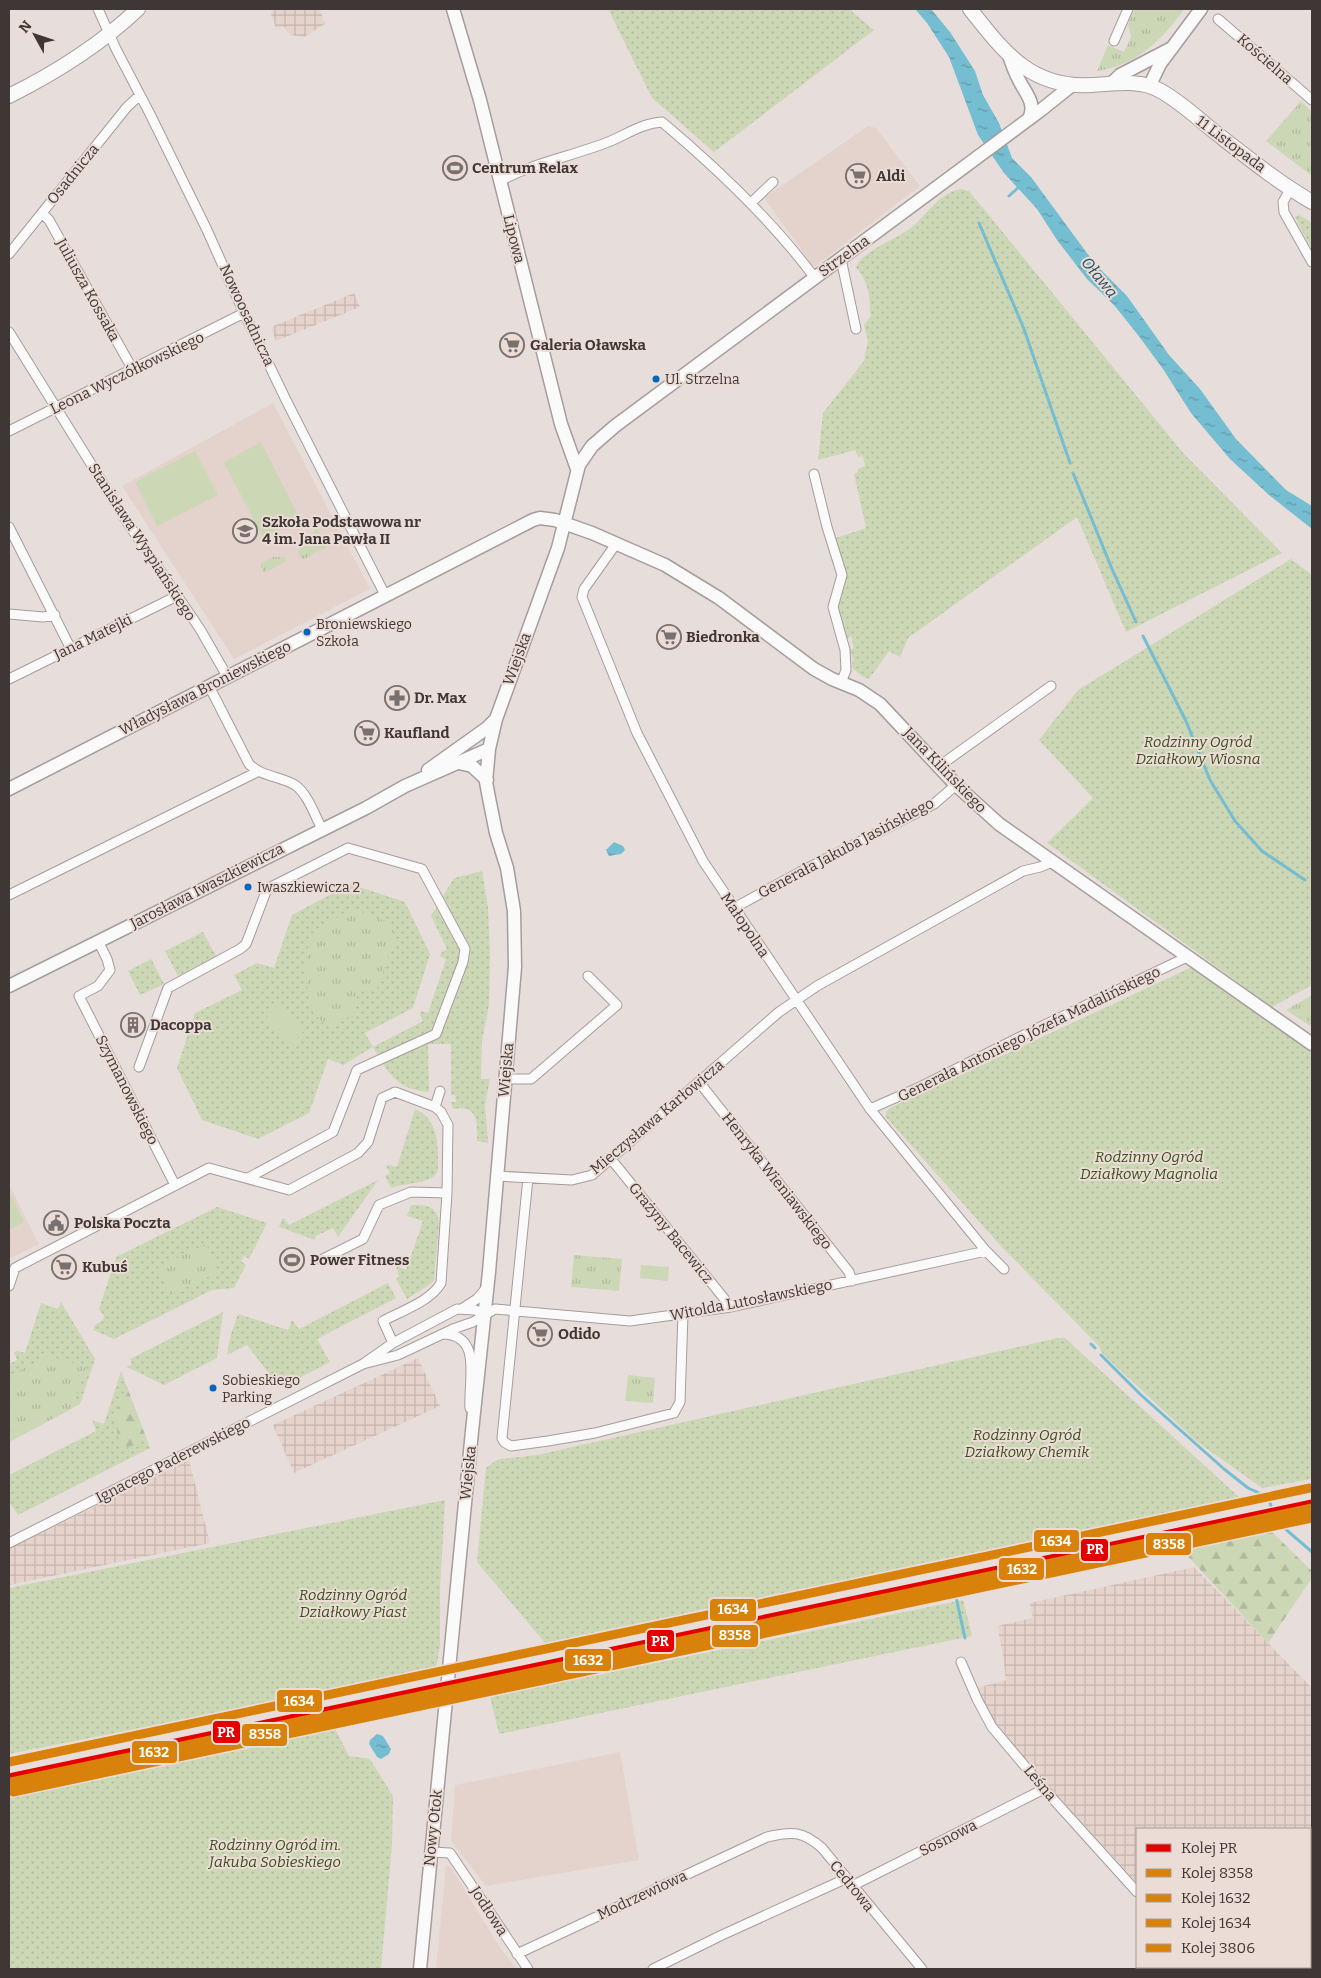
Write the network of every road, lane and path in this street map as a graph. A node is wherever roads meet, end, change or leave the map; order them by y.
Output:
1 (98, 9) edge
2 (138, 9) edge
3 (453, 9) edge
4 (970, 9) edge
5 (1128, 9) edge
6 (1201, 9) edge
7 (1218, 19) dead end
8 (110, 33) junction
9 (1114, 41) dead end
10 (1172, 48) junction
11 (1009, 56) junction
12 (1112, 83) junction
13 (1071, 86) junction
14 (1150, 86) junction
15 (140, 95) junction
16 (9, 96) edge
17 (1312, 100) edge
18 (1028, 120) junction
19 (500, 182) junction
20 (773, 182) dead end
21 (1291, 188) junction
22 (748, 200) junction
23 (1312, 202) edge
24 (42, 213) junction
25 (9, 254) edge
26 (841, 259) junction
27 (1312, 262) edge
28 (814, 278) junction
29 (244, 313) junction
30 (856, 330) dead end
31 (9, 332) edge
32 (133, 370) junction
33 (56, 408) junction
34 (9, 430) edge
35 (577, 469) junction
36 (814, 474) dead end
37 (565, 523) junction
38 (10, 530) edge
39 (616, 544) junction
40 (385, 595) junction
41 (177, 596) junction
42 (9, 614) edge
43 (55, 615) junction
44 (70, 647) junction
45 (228, 676) junction
46 (9, 679) edge
47 (841, 683) junction
48 (209, 686) junction
49 (1051, 686) dead end
50 (496, 719) junction
51 (465, 744) junction
52 (489, 748) junction
53 (458, 763) junction
54 (938, 766) junction
55 (257, 772) junction
56 (486, 780) junction
57 (956, 785) junction
58 (405, 786) junction
59 (9, 790) edge
60 (322, 829) junction
61 (1039, 853) junction
62 (1052, 862) junction
63 (1027, 869) junction
64 (9, 895) edge
65 (734, 908) junction
66 (98, 941) junction
67 (1187, 957) junction
68 (588, 976) dead end
69 (9, 986) edge
70 (796, 1000) junction
71 (1312, 1044) edge
72 (140, 1067) dead end
73 (506, 1079) junction
74 (699, 1082) junction
75 (440, 1091) dead end
76 (435, 1107) junction
77 (870, 1110) junction
78 (611, 1159) junction
79 (496, 1176) junction
80 (248, 1178) junction
81 (528, 1178) junction
82 (175, 1185) junction
83 (447, 1193) junction
84 (986, 1252) junction
85 (320, 1260) dead end
86 (1004, 1269) dead end
87 (852, 1281) junction
88 (9, 1286) edge
89 (488, 1286) junction
90 (731, 1307) junction
91 (463, 1308) junction
92 (515, 1309) junction
93 (484, 1314) junction
94 (683, 1314) junction
95 (443, 1334) junction
96 (393, 1343) junction
97 (363, 1364) junction
98 (472, 1431) junction
99 (9, 1542) edge
100 (961, 1662) dead end
101 (447, 1686) joint
102 (1044, 1789) junction
103 (767, 1837) joint
104 (430, 1852) junction
105 (848, 1882) junction
106 (1136, 1891) edge
107 (517, 1954) junction
108 (420, 1969) edge
109 (528, 1969) edge
110 (653, 1969) edge
111 (922, 1969) edge

1 - 8 street, Nowoosadnicza
2 - 8 main road
3 - 19 street, Lipowa
4 - 11 main road
5 - 9 street
6 - 10 street
7 - 17 street, Kościelna
8 - 15 street, Nowoosadnicza
8 - 16 main road
10 - 12 street
10 - 14 street
11 - 13 main road
11 - 18 street
12 - 13 main road
12 - 14 main road
13 - 18 street, Strzelna
14 - 21 main road, 11 Listopada
15 - 24 street, Osadnicza
15 - 29 street, Nowoosadnicza
18 - 26 street, Strzelna
19 - 22 street
19 - 35 street, Lipowa
20 - 22 street
21 - 23 main road, 11 Listopada
21 - 27 street
22 - 28 street
24 - 25 street, Osadnicza
24 - 32 street, Juliusza Kossaka
26 - 28 street, Strzelna
26 - 30 street
28 - 35 street, Strzelna
29 - 32 street, Leona Wyczółkowskiego
29 - 40 street, Nowoosadnicza
31 - 33 street, Stanisława Wyspiańskiego
32 - 33 street, Leona Wyczółkowskiego
33 - 34 street, Leona Wyczółkowskiego
33 - 41 street, Stanisława Wyspiańskiego
35 - 37 street, Wiejska
36 - 47 street
37 - 39 street, Jana Kilińskiego
37 - 40 street, Władysława Broniewskiego
37 - 50 street, Wiejska
38 - 43 street
39 - 47 street, Jana Kilińskiego
39 - 65 street, Małopolna
40 - 45 street, Władysława Broniewskiego
41 - 44 street, Jana Matejki
41 - 45 street, Stanisława Wyspiańskiego
42 - 43 street
43 - 44 street
44 - 46 street, Jana Matejki
45 - 48 street, Władysława Broniewskiego
47 - 54 street, Jana Kilińskiego
48 - 55 street
48 - 59 street, Władysława Broniewskiego
49 - 54 street
50 - 51 street, Jarosława Iwaszkiewicza
50 - 52 street, Wiejska
51 - 52 street
51 - 58 street, Jarosława Iwaszkiewicza
52 - 53 street, Jarosława Iwaszkiewicza
52 - 56 street, Wiejska
53 - 56 street
53 - 58 street, Jarosława Iwaszkiewicza
54 - 57 street, Jana Kilińskiego
55 - 60 street
55 - 64 street
56 - 73 street, Wiejska
57 - 61 street, Jana Kilińskiego
57 - 65 street, Generała Jakuba Jasińskiego
58 - 60 street, Jarosława Iwaszkiewicza
60 - 66 street, Jarosława Iwaszkiewicza
61 - 62 street, Jana Kilińskiego
61 - 63 street
62 - 63 street
62 - 67 street, Jana Kilińskiego
63 - 70 street, Mieczysława Karłowicza
65 - 70 street, Małopolna
66 - 69 street, Jarosława Iwaszkiewicza
66 - 82 street, Szymanowskiego
67 - 71 street, Jana Kilińskiego
67 - 77 street, Generała Antoniego Józefa Madalińskiego
68 - 73 street
70 - 74 street, Mieczysława Karłowicza
70 - 77 street, Małopolna
72 - 80 street
73 - 79 street, Wiejska
74 - 78 street, Mieczysława Karłowicza
74 - 87 street, Henryka Wieniawskiego
75 - 76 street
76 - 80 street
76 - 83 street
77 - 84 street, Małopolna
78 - 81 street, Mieczysława Karłowicza
78 - 90 street, Grażyny Bacewicz
79 - 81 street, Mieczysława Karłowicza
79 - 89 street, Wiejska
80 - 82 street
81 - 92 street
82 - 88 street
83 - 85 street
83 - 96 street
84 - 86 street, Małopolna
84 - 87 street, Witolda Lutosławskiego
87 - 90 street, Witolda Lutosławskiego
89 - 91 street
89 - 93 street, Wiejska
90 - 94 street, Witolda Lutosławskiego
91 - 93 street
91 - 96 street
92 - 93 street, Witolda Lutosławskiego
92 - 94 street, Witolda Lutosławskiego
92 - 94 street
93 - 95 street
93 - 98 street, Wiejska
95 - 97 street
95 - 98 street
96 - 97 street
97 - 99 street, Ignacego Paderewskiego
98 - 101 street, Wiejska
100 - 102 street, Leśna
101 - 104 street, Nowy Otok
102 - 105 street, Sosnowa
102 - 106 street, Leśna
103 - 105 street, Cedrowa
103 - 107 street, Modrzewiowa
104 - 107 street, Jodłowa
104 - 108 street, Nowy Otok
105 - 110 street, Sosnowa
105 - 111 street, Cedrowa
107 - 109 street, Jodłowa

